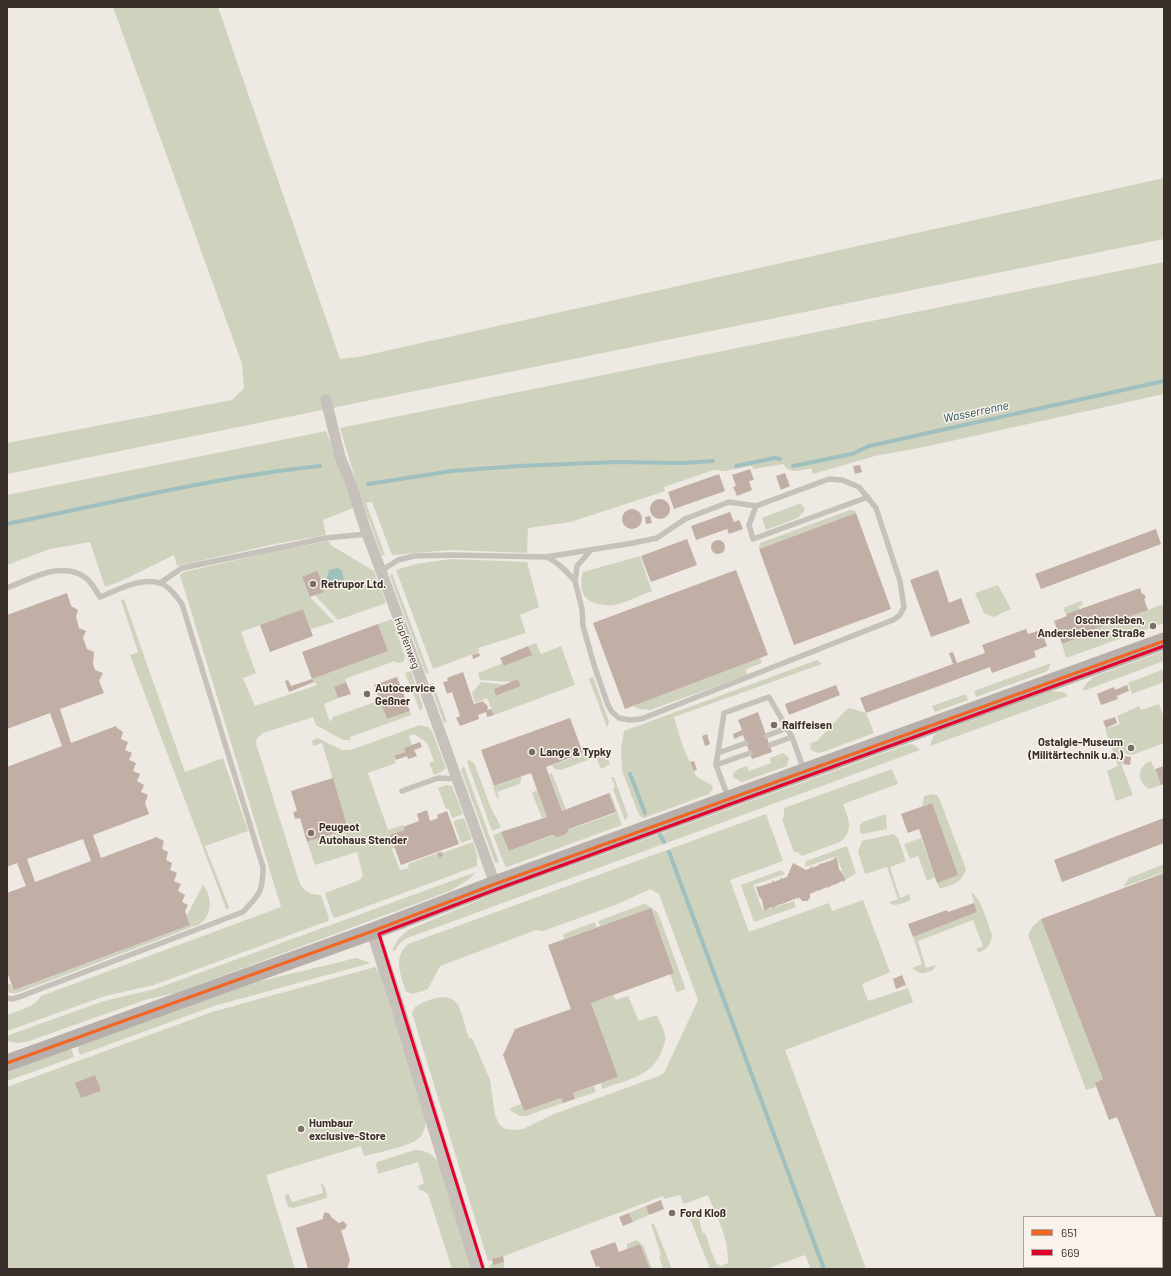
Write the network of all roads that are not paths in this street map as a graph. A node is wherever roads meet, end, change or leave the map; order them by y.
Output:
1 (326, 400) dead end
2 (868, 497) junction
3 (756, 506) junction
4 (367, 534) junction
5 (591, 550) junction
6 (546, 557) junction
7 (381, 571) junction
8 (575, 581) junction
9 (160, 583) junction
10 (7, 588) edge
11 (1164, 640) edge
12 (787, 728) junction
13 (766, 736) dead end
14 (792, 737) junction
15 (746, 743) dead end
16 (770, 745) dead end
17 (718, 753) junction
18 (750, 753) dead end
19 (716, 765) junction
20 (804, 772) junction
21 (457, 779) junction
22 (402, 791) dead end
23 (729, 799) junction
24 (495, 884) junction
25 (373, 931) junction
26 (7, 998) edge
27 (7, 1063) edge
28 (478, 1269) edge

1 - 4 street, Hopfenweg
2 - 3 lane
2 - 3 lane
2 - 8 lane
3 - 5 lane
4 - 7 street, Hopfenweg
4 - 9 lane
5 - 6 lane
5 - 8 lane
6 - 7 lane
6 - 8 lane
7 - 21 street, Hopfenweg
9 - 10 lane
9 - 26 lane
11 - 20 main road
12 - 13 lane
12 - 14 lane
12 - 17 lane
14 - 16 lane
14 - 20 lane
15 - 17 lane
17 - 19 lane
18 - 19 lane
19 - 23 lane
20 - 23 main road
21 - 22 lane
21 - 24 street, Hopfenweg
23 - 24 main road
24 - 25 main road
25 - 27 main road
25 - 28 street

